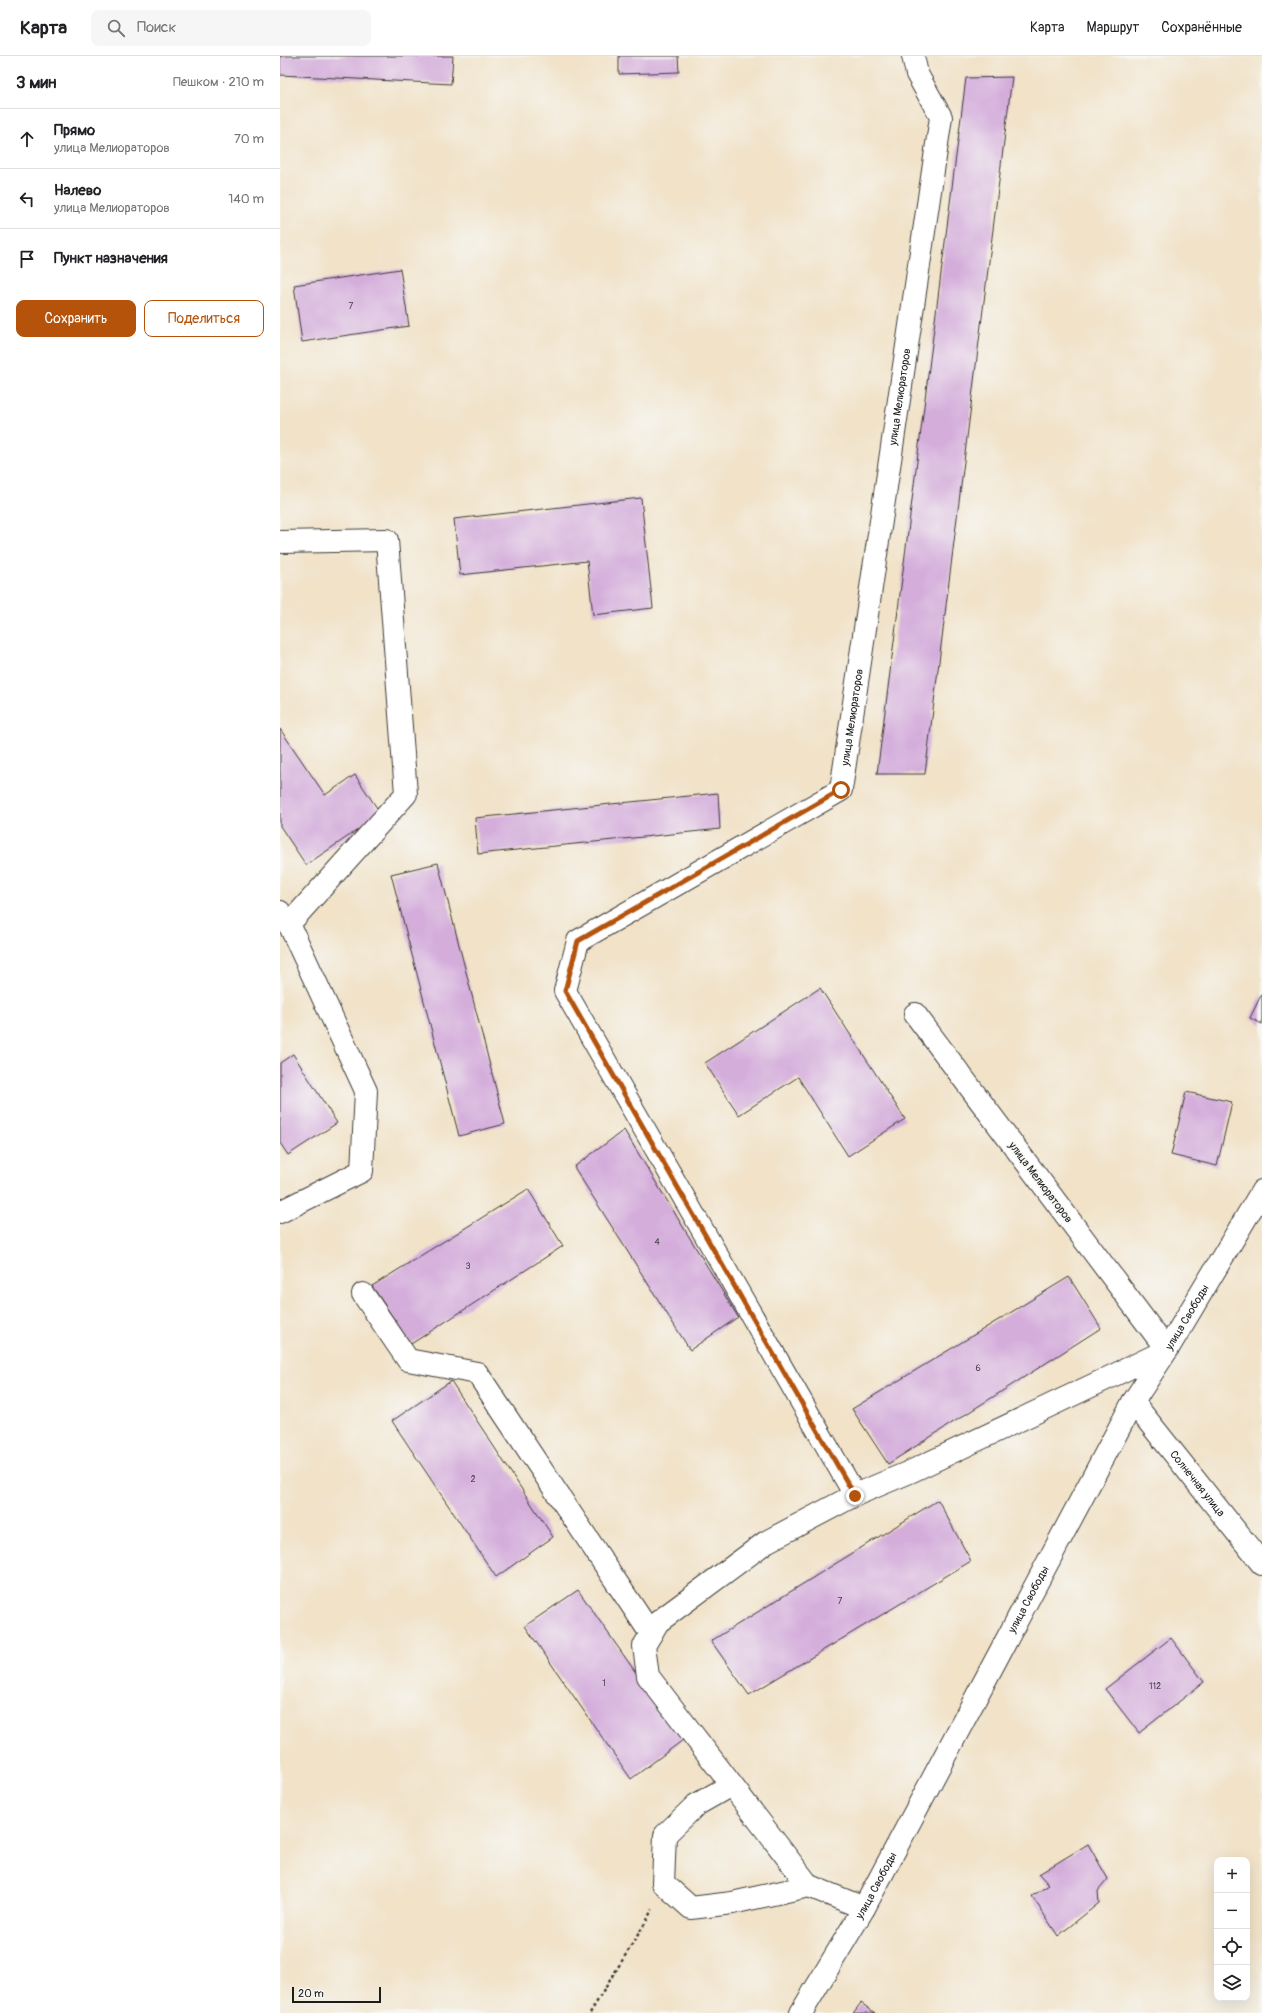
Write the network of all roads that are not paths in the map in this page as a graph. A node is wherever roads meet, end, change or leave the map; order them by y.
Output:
1 (913, 56) edge
2 (280, 542) edge
3 (285, 918) edge
4 (915, 1014) dead end
5 (1262, 1191) edge
6 (280, 1212) edge
7 (363, 1294) dead end
8 (1167, 1350) junction
9 (1133, 1402) junction
10 (855, 1496) junction
11 (1262, 1564) edge
12 (651, 1634) junction
13 (731, 1785) junction
14 (809, 1886) junction
15 (864, 1908) junction
16 (801, 2013) edge

1 - 10 street, улица Мелиораторов
2 - 3 street
3 - 6 street
4 - 8 street, улица Мелиораторов
5 - 8 street, улица Свободы
7 - 12 street
8 - 9 street, улица Свободы
8 - 10 street
9 - 11 street, Солнечная улица
9 - 15 street, улица Свободы
10 - 12 street
12 - 13 street
13 - 14 street
13 - 14 street
14 - 15 street
15 - 16 street, улица Свободы

